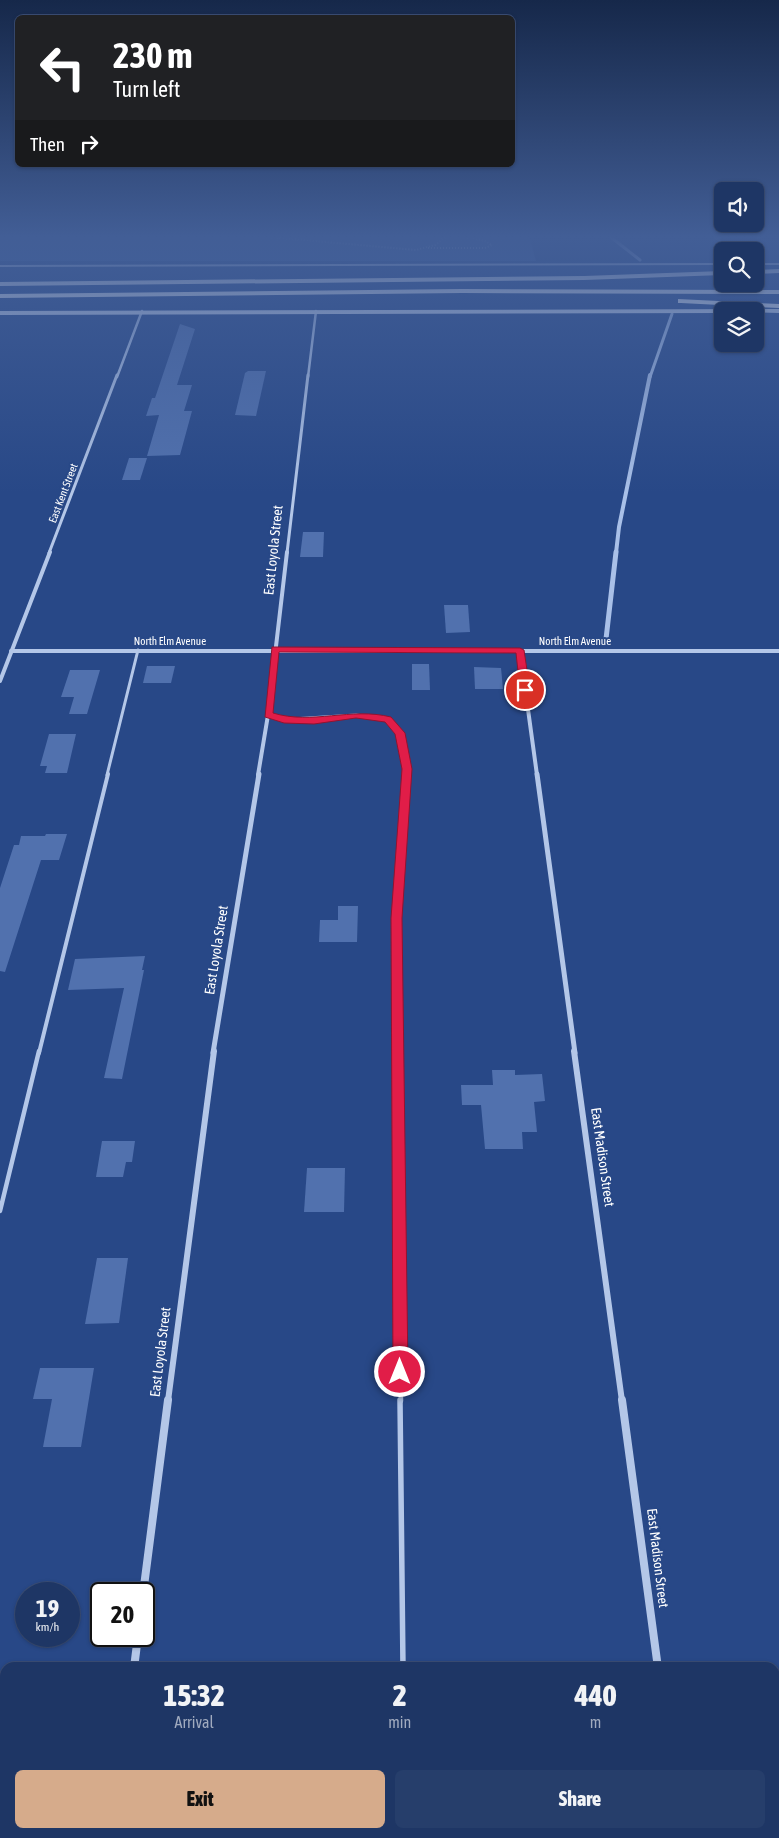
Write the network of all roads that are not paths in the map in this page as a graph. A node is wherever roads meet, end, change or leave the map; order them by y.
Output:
1 (138, 321) edge
2 (315, 321) edge
3 (275, 649) junction
4 (138, 650) junction
5 (520, 650) junction
6 (11, 651) junction
7 (779, 651) edge
8 (0, 681) edge
9 (268, 715) junction
10 (0, 1211) edge
11 (146, 1582) edge
12 (137, 1647) edge
13 (135, 1662) edge
14 (403, 1662) edge
15 (657, 1662) edge

1 - 6 street, East Kent Street
2 - 3 street, East Loyola Street
3 - 4 street, North Elm Avenue
3 - 5 street, North Elm Avenue
3 - 9 street, East Loyola Street
4 - 6 street, North Elm Avenue
4 - 10 lane
5 - 7 street, North Elm Avenue
5 - 15 street, East Madison Street
6 - 8 street, East Kent Street
9 - 11 street, East Loyola Street
9 - 14 lane
12 - 13 street

